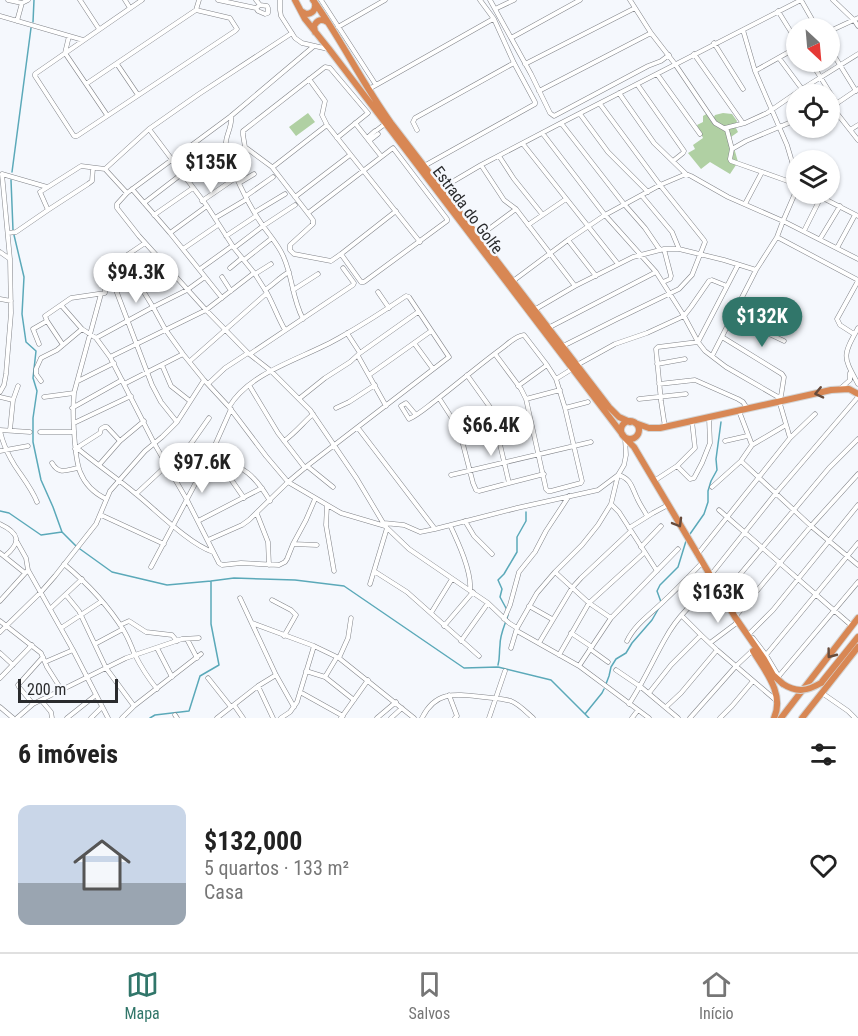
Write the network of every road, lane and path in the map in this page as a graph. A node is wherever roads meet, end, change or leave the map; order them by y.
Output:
1 (8, 0) edge
2 (28, 0) edge
3 (80, 0) edge
4 (125, 0) edge
5 (142, 0) edge
6 (199, 0) edge
7 (218, 0) edge
8 (256, 0) edge
9 (280, 0) edge
10 (295, 0) edge
11 (385, 0) edge
12 (480, 0) edge
13 (490, 0) edge
14 (514, 0) edge
15 (580, 0) edge
16 (630, 0) edge
17 (801, 0) edge
18 (833, 0) edge
19 (316, 1) edge
20 (22, 3) junction
21 (268, 6) edge
22 (258, 7) junction
23 (130, 8) junction
24 (635, 8) junction
25 (495, 9) junction
26 (196, 10) junction
27 (300, 11) junction
28 (778, 11) junction
29 (281, 14) junction
30 (0, 16) edge
31 (811, 18) edge
32 (493, 19) junction
33 (856, 19) edge
34 (17, 21) junction
35 (328, 22) junction
36 (786, 24) edge
37 (840, 26) edge
38 (858, 26) edge
39 (338, 27) junction
40 (99, 29) junction
41 (743, 30) junction
42 (292, 33) junction
43 (316, 33) junction
44 (651, 33) junction
45 (69, 36) junction
46 (511, 38) junction
47 (83, 40) junction
48 (714, 43) junction
49 (314, 46) junction
50 (329, 49) junction
51 (65, 53) junction
52 (694, 54) junction
53 (786, 54) edge
54 (858, 54) edge
55 (669, 55) junction
56 (779, 58) junction
57 (514, 63) junction
58 (117, 64) junction
59 (525, 64) junction
60 (675, 64) junction
61 (840, 64) edge
62 (840, 66) edge
63 (755, 71) junction
64 (818, 72) edge
65 (828, 72) edge
66 (657, 74) junction
67 (821, 77) junction
68 (309, 79) junction
69 (86, 84) junction
70 (637, 84) junction
71 (798, 84) edge
72 (810, 84) edge
73 (825, 84) edge
74 (376, 85) junction
75 (743, 89) dead end
76 (368, 90) junction
77 (857, 90) edge
78 (539, 91) junction
79 (618, 93) junction
80 (138, 94) junction
81 (786, 100) edge
82 (840, 102) edge
83 (599, 104) junction
84 (773, 109) junction
85 (580, 114) junction
86 (107, 115) junction
87 (231, 116) junction
88 (840, 118) edge
89 (355, 123) junction
90 (561, 123) junction
91 (743, 123) junction
92 (786, 124) edge
93 (858, 124) edge
94 (327, 125) junction
95 (386, 125) junction
96 (779, 127) junction
97 (725, 128) junction
98 (149, 129) junction
99 (417, 130) dead end
100 (850, 130) junction
101 (543, 134) junction
102 (700, 134) dead end
103 (337, 138) junction
104 (368, 140) junction
105 (858, 140) edge
106 (523, 144) junction
107 (732, 149) junction
108 (789, 150) edge
109 (228, 155) junction
110 (350, 155) junction
111 (381, 156) junction
112 (499, 156) junction
113 (172, 158) junction
114 (247, 158) dead end
115 (672, 161) junction
116 (481, 165) junction
117 (424, 166) junction
118 (272, 167) junction
119 (93, 168) junction
120 (234, 168) junction
121 (105, 169) junction
122 (363, 170) junction
123 (762, 172) junction
124 (183, 173) junction
125 (1, 174) edge
126 (254, 174) dead end
127 (686, 174) junction
128 (237, 177) junction
129 (273, 177) dead end
130 (786, 180) edge
131 (188, 182) junction
132 (239, 183) junction
133 (660, 185) junction
134 (48, 187) junction
135 (193, 188) junction
136 (441, 188) junction
137 (132, 189) junction
138 (649, 192) junction
139 (127, 193) junction
140 (285, 194) dead end
141 (642, 196) junction
142 (247, 197) junction
143 (295, 197) junction
144 (566, 199) junction
145 (202, 201) junction
146 (144, 203) junction
147 (624, 204) junction
148 (745, 204) junction
149 (790, 204) edge
150 (818, 204) edge
151 (836, 204) edge
152 (207, 206) junction
153 (295, 206) dead end
154 (840, 206) junction
155 (516, 209) junction
156 (48, 210) junction
157 (396, 212) junction
158 (308, 213) junction
159 (255, 214) junction
160 (542, 214) junction
161 (154, 215) junction
162 (605, 215) junction
163 (857, 216) edge
164 (214, 218) junction
165 (783, 221) junction
166 (218, 225) junction
167 (528, 225) junction
168 (263, 226) junction
169 (587, 227) junction
170 (804, 231) junction
171 (12, 232) junction
172 (170, 233) junction
173 (226, 236) junction
174 (478, 237) junction
175 (777, 237) junction
176 (273, 238) junction
177 (820, 239) junction
178 (568, 240) junction
179 (420, 242) junction
180 (145, 243) junction
181 (233, 247) junction
182 (837, 248) junction
183 (183, 249) junction
184 (662, 249) junction
185 (679, 249) junction
186 (858, 250) edge
187 (0, 252) edge
188 (550, 253) junction
189 (341, 254) junction
190 (641, 254) junction
191 (700, 254) junction
192 (123, 258) junction
193 (856, 258) edge
194 (10, 259) junction
195 (243, 259) junction
196 (271, 264) dead end
197 (618, 264) junction
198 (738, 265) junction
199 (230, 268) dead end
200 (343, 268) dead end
201 (200, 269) junction
202 (756, 270) junction
203 (289, 272) junction
204 (656, 272) junction
205 (104, 274) junction
206 (255, 274) junction
207 (318, 274) dead end
208 (596, 276) junction
209 (205, 277) junction
210 (222, 277) dead end
211 (858, 280) edge
212 (513, 282) junction
213 (663, 282) junction
214 (575, 286) junction
215 (727, 286) junction
216 (187, 290) junction
217 (293, 290) junction
218 (231, 291) junction
219 (266, 291) junction
220 (378, 292) dead end
221 (101, 294) junction
222 (670, 294) junction
223 (222, 298) junction
224 (0, 299) edge
225 (11, 301) junction
226 (61, 305) junction
227 (153, 307) junction
228 (388, 308) junction
229 (206, 310) junction
230 (534, 310) junction
231 (418, 312) junction
232 (684, 315) junction
233 (732, 316) junction
234 (303, 319) junction
235 (47, 321) junction
236 (127, 321) junction
237 (548, 328) junction
238 (858, 328) edge
239 (82, 329) junction
240 (165, 329) junction
241 (225, 330) junction
242 (286, 330) junction
243 (432, 331) junction
244 (347, 333) junction
245 (854, 334) junction
246 (90, 335) junction
247 (722, 337) junction
248 (96, 338) junction
249 (784, 341) dead end
250 (698, 342) junction
251 (414, 343) junction
252 (39, 344) dead end
253 (135, 344) junction
254 (63, 345) junction
255 (562, 346) junction
256 (249, 353) junction
257 (183, 354) junction
258 (495, 354) junction
259 (359, 355) junction
260 (712, 356) junction
261 (110, 357) junction
262 (685, 359) dead end
263 (190, 361) junction
264 (114, 363) junction
265 (657, 364) junction
266 (162, 365) junction
267 (547, 365) junction
268 (575, 367) junction
269 (433, 369) junction
270 (849, 369) junction
271 (271, 371) junction
272 (147, 373) junction
273 (369, 375) junction
274 (467, 375) junction
275 (556, 379) junction
276 (41, 381) dead end
277 (78, 381) junction
278 (123, 382) junction
279 (206, 382) junction
280 (659, 384) junction
281 (858, 384) edge
282 (249, 385) junction
283 (375, 385) junction
284 (18, 386) dead end
285 (518, 386) junction
286 (840, 389) junction
287 (560, 390) junction
288 (0, 392) edge
289 (74, 393) junction
290 (686, 394) dead end
291 (858, 395) edge
292 (131, 396) junction
293 (0, 397) edge
294 (44, 397) dead end
295 (660, 397) junction
296 (300, 398) junction
297 (438, 398) junction
298 (526, 399) junction
299 (639, 399) dead end
300 (779, 399) junction
301 (13, 400) junction
302 (190, 402) junction
303 (588, 402) dead end
304 (386, 406) junction
305 (72, 408) junction
306 (230, 408) junction
307 (336, 408) dead end
308 (565, 408) junction
309 (747, 408) junction
310 (739, 410) junction
311 (313, 414) junction
312 (815, 414) dead end
313 (416, 415) junction
314 (709, 417) junction
315 (209, 418) dead end
316 (692, 421) junction
317 (144, 422) junction
318 (177, 422) junction
319 (633, 422) junction
320 (74, 423) junction
321 (786, 425) junction
322 (665, 427) junction
323 (358, 428) junction
324 (0, 430) edge
325 (10, 430) junction
326 (30, 432) dead end
327 (40, 432) dead end
328 (74, 432) junction
329 (747, 436) junction
330 (624, 437) junction
331 (790, 438) junction
332 (858, 439) edge
333 (120, 441) junction
334 (284, 441) junction
335 (725, 441) dead end
336 (591, 442) dead end
337 (154, 443) junction
338 (334, 445) junction
339 (752, 445) junction
340 (28, 446) dead end
341 (574, 446) junction
342 (76, 449) junction
343 (6, 450) junction
344 (0, 451) edge
345 (211, 454) junction
346 (539, 454) junction
347 (207, 461) junction
348 (504, 461) junction
349 (741, 461) junction
350 (52, 463) dead end
351 (99, 465) junction
352 (166, 466) junction
353 (677, 466) junction
354 (306, 467) junction
355 (78, 468) junction
356 (469, 470) junction
357 (543, 474) junction
358 (858, 474) edge
359 (451, 475) dead end
360 (618, 475) junction
361 (759, 478) junction
362 (119, 480) junction
363 (654, 481) junction
364 (288, 482) junction
365 (509, 483) junction
366 (333, 487) dead end
367 (712, 487) dead end
368 (262, 488) junction
369 (776, 493) junction
370 (136, 494) junction
371 (570, 496) junction
372 (244, 498) junction
373 (106, 499) junction
374 (315, 499) junction
375 (187, 500) junction
376 (270, 501) junction
377 (37, 502) dead end
378 (611, 504) junction
379 (668, 505) junction
380 (858, 505) edge
381 (327, 506) junction
382 (793, 509) junction
383 (719, 510) dead end
384 (257, 514) junction
385 (100, 515) junction
386 (647, 516) junction
387 (728, 517) junction
388 (198, 521) junction
389 (465, 521) junction
390 (0, 524) edge
391 (172, 525) junction
392 (450, 525) junction
393 (385, 526) junction
394 (661, 526) dead end
395 (811, 526) junction
396 (630, 529) junction
397 (435, 530) junction
398 (745, 533) junction
399 (208, 540) junction
400 (829, 540) junction
401 (17, 542) junction
402 (858, 543) edge
403 (164, 544) junction
404 (293, 544) junction
405 (317, 545) dead end
406 (641, 547) junction
407 (761, 548) junction
408 (678, 549) dead end
409 (214, 552) junction
410 (0, 553) edge
411 (644, 553) junction
412 (492, 554) dead end
413 (698, 555) junction
414 (5, 556) junction
415 (847, 556) junction
416 (702, 563) junction
417 (780, 563) junction
418 (64, 564) junction
419 (269, 565) junction
420 (858, 565) edge
421 (151, 567) dead end
422 (27, 571) junction
423 (334, 571) dead end
424 (374, 571) junction
425 (657, 571) junction
426 (555, 572) junction
427 (710, 576) junction
428 (82, 579) junction
429 (452, 579) junction
430 (798, 579) junction
431 (858, 582) edge
432 (370, 584) dead end
433 (716, 586) junction
434 (572, 588) junction
435 (471, 591) junction
436 (41, 592) junction
437 (66, 595) junction
438 (816, 595) junction
439 (722, 596) junction
440 (240, 598) dead end
441 (272, 600) dead end
442 (0, 601) edge
443 (102, 601) junction
444 (488, 603) junction
445 (590, 603) junction
446 (529, 606) junction
447 (50, 609) junction
448 (834, 611) junction
449 (431, 613) junction
450 (81, 615) junction
451 (681, 616) junction
452 (351, 618) dead end
453 (611, 618) junction
454 (858, 618) edge
455 (504, 619) junction
456 (552, 619) junction
457 (737, 620) junction
458 (0, 621) edge
459 (252, 623) junction
460 (7, 625) junction
461 (444, 626) junction
462 (852, 626) junction
463 (121, 627) junction
464 (61, 628) junction
465 (517, 629) junction
466 (0, 632) edge
467 (571, 633) junction
468 (747, 634) junction
469 (701, 635) junction
470 (284, 636) junction
471 (858, 637) edge
472 (199, 638) dead end
473 (187, 639) junction
474 (177, 641) junction
475 (461, 641) junction
476 (627, 641) dead end
477 (539, 642) junction
478 (710, 643) junction
479 (95, 644) junction
480 (32, 645) junction
481 (314, 646) junction
482 (858, 647) edge
483 (157, 648) junction
484 (511, 648) dead end
485 (591, 648) junction
486 (73, 650) junction
487 (717, 650) junction
488 (753, 651) junction
489 (0, 653) edge
490 (135, 654) junction
491 (201, 654) dead end
492 (559, 655) junction
493 (766, 655) junction
494 (44, 656) junction
495 (479, 656) dead end
496 (338, 657) junction
497 (196, 658) junction
498 (45, 662) junction
499 (608, 662) dead end
500 (13, 665) junction
501 (579, 666) junction
502 (736, 666) junction
503 (106, 668) junction
504 (616, 670) dead end
505 (306, 671) junction
506 (505, 671) dead end
507 (276, 675) junction
508 (87, 677) junction
509 (172, 677) junction
510 (325, 677) junction
511 (0, 678) edge
512 (208, 678) dead end
513 (368, 680) junction
514 (753, 681) junction
515 (258, 686) junction
516 (641, 687) junction
517 (157, 689) junction
518 (61, 690) junction
519 (300, 692) junction
520 (649, 693) junction
521 (822, 693) junction
522 (96, 695) junction
523 (449, 695) junction
524 (497, 697) junction
525 (40, 700) junction
526 (354, 700) junction
527 (396, 702) junction
528 (778, 703) junction
529 (33, 704) junction
530 (629, 704) junction
531 (134, 706) junction
532 (232, 706) junction
533 (0, 707) edge
534 (102, 707) junction
535 (294, 707) junction
536 (666, 707) junction
537 (402, 708) junction
538 (638, 710) junction
539 (290, 712) junction
540 (293, 717) edge
541 (342, 717) edge
542 (412, 717) edge
543 (530, 717) edge
544 (15, 718) edge
545 (51, 718) edge
546 (67, 718) edge
547 (91, 718) edge
548 (108, 718) edge
549 (122, 718) edge
550 (216, 718) edge
551 (243, 718) edge
552 (273, 718) edge
553 (281, 718) edge
554 (378, 718) edge
555 (391, 718) edge
556 (423, 718) edge
557 (455, 718) edge
558 (489, 718) edge
559 (632, 718) edge
560 (649, 718) edge
561 (678, 718) edge
562 (690, 718) edge
563 (720, 718) edge
564 (774, 718) edge
565 (781, 718) edge
566 (802, 718) edge
567 (855, 718) edge

1 - 20 street
2 - 20 street
3 - 40 street
4 - 23 street
5 - 23 street
6 - 26 street
7 - 22 street
8 - 22 street
9 - 29 street
10 - 27 highway, Estrada do Golfe
11 - 39 street
12 - 32 street
13 - 25 street
14 - 25 street
15 - 46 street
16 - 24 street
17 - 28 street
17 - 31 street
18 - 33 street
19 - 27 highway
19 - 35 highway, Estrada do Golfe
19 - 39 street
20 - 34 street
21 - 22 street
21 - 22 street
21 - 29 street
23 - 40 street
24 - 44 street
24 - 59 street
25 - 46 street
26 - 58 street
26 - 80 street
27 - 43 highway, Estrada do Golfe
28 - 36 street
28 - 41 street
29 - 42 street
30 - 34 street
32 - 57 street
32 - 74 street
33 - 37 street
33 - 38 street
34 - 45 street
35 - 43 highway
35 - 76 highway, Estrada do Golfe
39 - 74 street
40 - 47 street
41 - 48 street
41 - 63 street
42 - 49 street
42 - 98 street
43 - 50 highway, Estrada do Golfe
44 - 55 street
44 - 78 street
45 - 47 street
45 - 51 street
46 - 59 street
47 - 51 street
48 - 52 street
48 - 75 street
49 - 50 street
49 - 87 street
50 - 95 highway, Estrada do Golfe
51 - 69 street
51 - 86 street
52 - 60 street
52 - 91 street
53 - 56 street
54 - 61 street
55 - 60 street
55 - 78 street
56 - 63 street
56 - 71 street
57 - 99 street
57 - 117 street
58 - 69 street
58 - 80 street
59 - 78 street
60 - 66 street
60 - 97 street
62 - 77 street
63 - 84 street
64 - 67 street
65 - 67 street
66 - 70 street
66 - 102 street
67 - 72 street
67 - 73 street
68 - 89 street
68 - 94 street
68 - 118 street
69 - 86 street
70 - 79 street
70 - 115 street
74 - 76 street
76 - 117 highway, Estrada do Golfe
77 - 82 street
79 - 83 street
79 - 115 street
80 - 86 street
81 - 84 street
83 - 85 street
83 - 133 street
84 - 91 street
84 - 96 street
85 - 90 street
85 - 138 street
87 - 109 street
87 - 113 street
88 - 100 street
89 - 103 street
89 - 104 street
90 - 101 street
90 - 147 street
91 - 97 street
92 - 96 street
93 - 100 street
94 - 103 street
94 - 118 street
95 - 104 street
95 - 268 highway, Estrada do Golfe
96 - 107 street
96 - 108 street
97 - 107 street
98 - 113 street
98 - 121 street
100 - 105 street
101 - 106 street
101 - 162 street
103 - 110 street
104 - 111 street
106 - 112 street
106 - 144 street
107 - 123 street
109 - 120 street
109 - 131 street
110 - 122 street
110 - 143 street
111 - 122 street
111 - 179 street
112 - 116 street
112 - 160 street
113 - 124 street
113 - 137 street
114 - 120 street
115 - 127 street
116 - 136 street
116 - 155 street
117 - 136 highway, Estrada do Golfe
118 - 143 street
119 - 121 street
119 - 134 street
119 - 156 street
120 - 128 street
121 - 139 street
122 - 157 street
122 - 158 street
123 - 130 street
123 - 148 street
124 - 131 street
124 - 146 street
125 - 134 street
125 - 171 street
126 - 132 street
127 - 133 street
127 - 148 street
128 - 132 street
128 - 145 street
129 - 142 street
131 - 135 street
132 - 142 street
133 - 138 street
133 - 191 street
134 - 156 street
135 - 145 street
135 - 161 street
136 - 174 highway, Estrada do Golfe
137 - 139 street
137 - 146 street
138 - 141 street
139 - 180 street
140 - 159 street
141 - 147 street
141 - 185 street
142 - 159 street
142 - 164 street
143 - 158 street
144 - 160 street
144 - 169 street
145 - 152 street
146 - 161 street
147 - 162 street
147 - 184 street
148 - 165 street
149 - 165 street
150 - 170 street
151 - 154 street
152 - 164 street
152 - 172 street
153 - 168 street
154 - 163 street
154 - 177 street
155 - 167 street
155 - 174 street
156 - 171 street
157 - 179 street
157 - 189 street
158 - 189 street
159 - 168 street
159 - 173 street
160 - 167 street
161 - 172 street
162 - 169 street
162 - 190 street
163 - 182 street
164 - 166 street
165 - 170 street
165 - 175 street
166 - 173 street
166 - 183 street
167 - 188 street
168 - 176 street
168 - 181 street
169 - 178 street
169 - 197 street
170 - 177 street
171 - 194 street
172 - 183 street
173 - 181 street
174 - 212 highway, Estrada do Golfe
175 - 202 street
175 - 211 street
176 - 195 street
176 - 203 street
177 - 182 street
178 - 188 street
178 - 208 street
179 - 189 street
180 - 192 street
180 - 216 street
181 - 195 street
181 - 201 street
182 - 193 street
183 - 201 street
184 - 185 street
184 - 190 street
184 - 213 street
185 - 191 street
186 - 193 street
187 - 194 street
188 - 212 street
188 - 214 street
190 - 197 street
190 - 204 street
191 - 198 street
191 - 222 street
192 - 205 street
192 - 227 street
194 - 225 street
195 - 199 street
195 - 206 street
196 - 206 street
197 - 208 street
198 - 202 street
198 - 215 street
200 - 234 street
201 - 209 street
202 - 233 street
203 - 217 street
203 - 219 street
204 - 213 street
204 - 237 street
205 - 221 street
205 - 236 street
206 - 218 street
206 - 219 street
207 - 217 street
208 - 214 street
209 - 216 street
209 - 223 street
210 - 218 street
211 - 245 street
212 - 230 highway, Estrada do Golfe
213 - 222 street
214 - 230 street
215 - 232 street
215 - 250 street
216 - 227 street
216 - 229 street
217 - 234 street
218 - 223 street
219 - 241 street
219 - 242 street
220 - 228 street
221 - 226 street
221 - 246 street
222 - 232 street
222 - 255 street
223 - 229 street
224 - 225 street
225 - 288 street
226 - 235 street
226 - 239 street
227 - 236 street
227 - 240 street
228 - 231 street
228 - 244 street
229 - 240 street
229 - 241 street
230 - 237 highway, Estrada do Golfe
231 - 243 street
231 - 259 street
232 - 250 street
232 - 268 street
233 - 247 street
233 - 249 street
234 - 242 street
235 - 252 street
235 - 254 street
236 - 248 street
236 - 253 street
237 - 255 highway, Estrada do Golfe
238 - 245 street
239 - 246 street
239 - 254 street
240 - 253 street
240 - 257 street
241 - 256 street
241 - 263 street
242 - 256 street
243 - 251 street
243 - 269 street
244 - 259 street
244 - 271 street
245 - 270 street
246 - 248 street
246 - 277 street
247 - 260 street
247 - 300 street
248 - 261 street
250 - 260 street
250 - 265 street
251 - 269 street
251 - 273 street
253 - 261 street
253 - 272 street
254 - 276 street
255 - 268 highway, Estrada do Golfe
256 - 271 street
256 - 279 street
257 - 263 street
257 - 266 street
258 - 267 street
258 - 274 street
258 - 285 street
259 - 273 street
259 - 296 street
260 - 300 street
261 - 264 street
262 - 265 street
263 - 279 street
264 - 277 street
264 - 278 street
265 - 280 street
266 - 272 street
266 - 302 street
267 - 275 street
267 - 285 street
268 - 275 street
268 - 319 highway, Estrada do Golfe
268 - 330 highway, Estrada do Golfe
269 - 304 street
270 - 281 street
270 - 286 street
271 - 282 street
271 - 296 street
272 - 278 street
272 - 318 street
273 - 283 street
274 - 297 street
274 - 348 street
275 - 287 street
277 - 289 street
278 - 292 street
278 - 305 street
279 - 302 street
279 - 306 street
280 - 295 street
280 - 309 street
282 - 306 street
282 - 334 street
283 - 304 street
283 - 307 street
284 - 301 street
285 - 298 street
286 - 291 highway, Estrada do Golfe
286 -> 300 highway, Estrada do Golfe
287 - 298 street
287 - 308 street
289 - 294 street
289 - 305 street
290 - 295 street
291 - 369 street
292 - 317 street
292 - 320 street
293 - 301 street
295 - 299 street
295 - 322 street
296 - 311 street
297 - 313 street
297 - 356 street
298 - 346 street
300 - 309 highway, Estrada do Golfe
300 - 321 street
301 - 325 street
302 - 318 street
303 - 308 street
304 - 323 street
305 - 320 street
306 - 345 street
306 - 364 street
308 - 341 street
309 - 310 highway, Estrada do Golfe
310 - 314 highway, Estrada do Golfe
310 - 329 street
311 - 334 street
311 - 338 street
312 - 331 street
313 - 313 street
314 - 316 highway, Estrada do Golfe
314 - 353 street
315 - 352 street
316 - 322 highway, Estrada do Golfe
316 - 353 street
317 - 333 street
317 - 337 street
318 - 337 street
319 - 322 highway, Estrada do Golfe
319 - 330 highway
319 - 330 highway
320 - 328 street
321 - 331 street
321 - 339 street
323 - 338 street
323 - 397 street
324 - 325 street
324 - 343 street
325 - 326 street
327 - 328 street
328 - 342 street
329 - 335 street
329 - 339 street
330 - 360 street
330 - 363 highway, Estrada do Golfe
331 - 361 street
332 - 382 street
333 - 342 street
333 - 351 street
334 - 354 street
336 - 341 street
337 - 352 street
337 - 362 street
338 - 354 street
338 - 393 street
339 - 349 street
340 - 343 street
341 - 346 street
341 - 357 street
342 - 351 street
342 - 355 street
343 - 344 street
343 - 377 street
345 - 347 street
345 - 368 street
346 - 348 street
346 - 357 street
347 - 372 street
347 - 375 street
348 - 356 street
348 - 365 street
349 - 361 street
349 - 367 street
350 - 355 street
351 - 362 street
352 - 370 street
352 - 375 street
353 - 363 street
354 - 364 street
354 - 366 street
355 - 373 street
356 - 359 street
356 - 365 street
357 - 365 street
358 - 395 street
360 - 371 street
360 - 378 street
360 - 386 street
361 - 369 street
361 - 387 street
362 - 370 street
362 - 373 street
363 - 379 highway, Estrada do Golfe
364 - 374 street
364 - 376 street
368 - 372 street
368 - 376 street
369 - 382 street
369 - 398 street
370 - 391 street
371 - 389 street
371 - 455 street
372 - 388 street
373 - 385 street
374 - 381 street
374 - 404 street
375 - 388 street
375 - 391 street
376 - 384 street
378 - 396 street
378 - 426 street
379 - 386 street
379 -> 413 highway, Estrada do Golfe
380 - 400 street
381 - 393 street
381 - 423 street
382 - 395 street
382 - 407 street
383 - 387 street
384 - 399 street
384 - 419 street
385 - 403 street
385 - 418 street
386 - 396 street
387 - 398 street
387 - 413 street
388 - 399 street
389 - 392 street
389 - 412 street
390 - 401 street
391 - 403 street
391 - 409 street
392 - 397 street
392 - 435 street
393 - 397 street
393 - 424 street
393 - 429 street
394 - 406 street
395 - 400 street
395 - 417 street
396 - 406 street
396 - 434 street
398 - 407 street
398 - 427 street
399 - 409 street
400 - 415 street
400 - 430 street
401 - 414 street
401 - 422 street
402 - 415 street
403 - 421 street
404 - 405 street
404 - 419 street
406 - 411 street
407 - 417 street
407 - 439 street
408 - 425 street
409 - 419 street
410 - 414 street
411 - 425 street
411 - 445 street
413 - 416 highway, Estrada do Golfe
414 - 422 street
415 - 420 street
415 - 438 street
416 - 427 highway, Estrada do Golfe
416 - 476 street
417 - 430 street
417 - 457 street
418 - 428 street
418 - 436 street
422 - 436 street
422 - 442 street
424 - 432 street
424 - 449 street
425 - 453 street
426 - 434 street
426 - 446 street
427 - 433 highway, Estrada do Golfe
428 - 437 street
428 - 443 street
429 - 435 street
429 - 449 street
430 - 438 street
430 - 468 street
431 - 448 street
433 - 439 highway, Estrada do Golfe
433 - 451 street
434 - 445 street
434 - 456 street
435 - 444 street
435 - 461 street
436 - 447 street
436 - 460 street
437 - 447 street
437 - 450 street
438 - 448 street
438 - 493 street
439 - 457 highway, Estrada do Golfe
440 - 459 street
441 - 470 street
443 - 450 street
443 - 463 street
444 - 455 street
444 - 475 street
445 - 453 street
445 - 467 street
446 - 456 street
446 - 465 street
447 - 464 street
448 - 462 street
448 - 493 street
449 - 461 street
450 - 464 street
450 - 479 street
451 - 469 street
451 - 516 street
452 - 496 street
453 - 485 street
454 - 462 highway
455 - 465 street
456 - 477 street
457 - 468 highway, Estrada do Golfe
457 - 478 street
458 - 460 street
459 - 470 street
459 - 507 street
460 - 466 street
460 - 480 street
461 - 475 street
462 -> 565 highway
463 - 474 street
463 - 479 street
463 - 490 street
464 - 486 street
465 - 477 street
465 - 484 street
467 - 485 street
467 - 492 street
468 - 471 highway, bridge
468 - 488 highway
468 - 493 street
469 - 478 street
469 - 520 street
470 - 481 street
472 - 473 street
473 - 474 street
473 - 497 street
474 - 483 street
475 - 495 street
477 - 492 street
478 - 487 street
479 - 503 street
480 - 494 street
480 - 500 street
481 - 496 street
481 - 505 street
482 - 521 highway
483 - 490 street
483 - 509 street
485 - 499 street
485 - 501 street
486 - 498 street
486 - 508 street
487 - 502 street
487 - 536 street
488 - 502 street
488 - 528 highway
489 - 500 street
490 - 503 street
490 - 517 street
491 - 497 street
492 - 501 street
494 - 498 street
494 - 529 street
496 - 510 street
496 - 513 street
497 - 509 street
498 - 518 street
500 - 511 street
501 - 530 street
502 - 514 street
502 - 562 street
503 - 508 street
503 - 531 street
504 - 516 street
505 - 510 street
505 - 519 street
506 - 524 street
507 - 515 street
507 - 535 street
508 - 518 street
508 - 522 street
509 - 517 street
510 - 526 street
512 - 532 street
513 - 526 street
513 - 527 street
514 - 528 street
514 - 563 street
515 - 532 street
515 - 552 street
516 - 520 street
516 - 530 street
517 - 531 street
518 - 525 street
519 - 535 street
519 - 541 street
520 - 536 street
521 - 566 highway
521 - 567 street
522 - 534 street
522 - 546 street
523 - 524 street
523 - 556 street
523 - 557 street
524 - 543 street
524 - 558 street
525 - 529 street
525 - 545 street
526 - 541 street
527 - 537 street
527 - 554 street
528 - 564 highway
529 - 544 street
530 - 538 street
531 - 549 street
532 - 550 street
532 - 551 street
533 - 544 street
534 - 547 street
534 - 548 street
535 - 539 street
536 - 561 street
537 - 542 street
537 - 555 street
538 - 559 street
538 - 560 street
539 - 540 street
539 - 553 street

